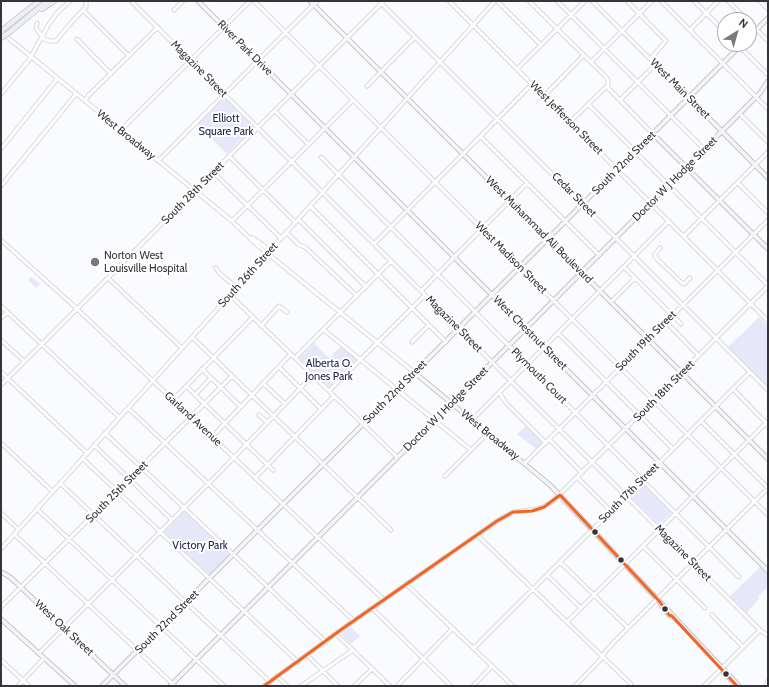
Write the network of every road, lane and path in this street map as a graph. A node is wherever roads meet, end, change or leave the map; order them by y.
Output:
1 (38, 1) edge
2 (47, 1) edge
3 (54, 1) edge
4 (70, 1) edge
5 (86, 1) edge
6 (131, 1) edge
7 (183, 1) edge
8 (198, 1) edge
9 (250, 1) edge
10 (254, 1) edge
11 (310, 1) edge
12 (317, 1) edge
13 (449, 1) edge
14 (529, 1) edge
15 (557, 1) edge
16 (585, 1) edge
17 (592, 1) edge
18 (627, 1) edge
19 (652, 1) edge
20 (661, 1) edge
21 (694, 1) edge
22 (718, 1) edge
23 (728, 1) edge
24 (760, 1) edge
25 (382, 2) edge
26 (494, 2) edge
27 (314, 5) junction
28 (768, 9) edge
29 (83, 10) junction
30 (174, 10) dead end
31 (738, 12) edge
32 (640, 13) junction
33 (707, 14) junction
34 (571, 15) junction
35 (768, 18) edge
36 (26, 20) junction
37 (37, 23) dead end
38 (717, 24) edge
39 (473, 25) junction
40 (158, 27) junction
41 (224, 27) junction
42 (557, 29) junction
43 (757, 29) edge
44 (690, 30) junction
45 (622, 31) junction
46 (757, 31) edge
47 (1, 32) edge
48 (286, 33) junction
49 (42, 37) junction
50 (415, 37) junction
51 (1, 38) edge
52 (347, 38) junction
53 (77, 39) dead end
54 (768, 41) edge
55 (541, 45) junction
56 (604, 48) junction
57 (733, 52) edge
58 (747, 52) edge
59 (584, 55) junction
60 (129, 56) junction
61 (31, 57) junction
62 (650, 59) junction
63 (191, 60) junction
64 (258, 61) junction
65 (440, 62) junction
66 (591, 62) junction
67 (723, 63) junction
68 (655, 65) junction
69 (319, 66) junction
70 (517, 69) junction
71 (381, 72) junction
72 (111, 74) junction
73 (768, 75) edge
74 (58, 79) junction
75 (638, 82) junction
76 (768, 82) edge
77 (532, 84) junction
78 (367, 86) dead end
79 (607, 86) junction
80 (1, 94) edge
81 (76, 94) junction
82 (225, 94) junction
83 (291, 94) junction
84 (544, 96) junction
85 (757, 97) junction
86 (407, 98) junction
87 (689, 98) junction
88 (353, 100) junction
89 (620, 100) junction
90 (85, 102) junction
91 (588, 104) junction
92 (768, 108) edge
93 (275, 111) junction
94 (740, 114) junction
95 (671, 116) junction
96 (497, 119) junction
97 (570, 122) junction
98 (381, 127) junction
99 (258, 128) junction
100 (325, 128) junction
101 (121, 130) junction
102 (722, 131) junction
103 (653, 134) junction
104 (480, 136) junction
105 (768, 142) edge
106 (308, 144) junction
107 (1, 149) edge
108 (704, 149) junction
109 (635, 152) junction
110 (768, 152) edge
111 (463, 154) junction
112 (229, 156) junction
113 (354, 157) junction
114 (321, 158) dead end
115 (291, 161) junction
116 (158, 162) junction
117 (756, 165) junction
118 (686, 167) junction
119 (617, 169) junction
120 (213, 172) junction
121 (339, 175) junction
122 (768, 178) edge
123 (435, 182) junction
124 (527, 183) junction
125 (738, 183) junction
126 (669, 185) junction
127 (1, 186) edge
128 (263, 190) junction
129 (194, 191) junction
130 (322, 192) junction
131 (720, 200) junction
132 (510, 201) junction
133 (651, 203) junction
134 (583, 204) junction
135 (247, 205) junction
136 (310, 206) junction
137 (407, 210) junction
138 (768, 213) edge
139 (702, 218) junction
140 (298, 219) junction
141 (768, 220) edge
142 (232, 221) junction
143 (669, 221) junction
144 (295, 222) junction
145 (565, 222) junction
146 (390, 227) junction
147 (482, 229) junction
148 (286, 232) junction
149 (753, 234) junction
150 (684, 236) junction
151 (281, 238) junction
152 (616, 238) junction
153 (548, 239) junction
154 (1, 240) edge
155 (374, 244) junction
156 (660, 248) dead end
157 (768, 249) edge
158 (268, 252) junction
159 (736, 252) junction
160 (599, 255) junction
161 (634, 256) junction
162 (454, 257) junction
163 (391, 262) junction
164 (520, 267) junction
165 (624, 267) junction
166 (216, 268) dead end
167 (718, 270) junction
168 (582, 272) junction
169 (378, 274) junction
170 (438, 274) junction
171 (108, 278) junction
172 (635, 278) junction
173 (690, 278) dead end
174 (768, 286) edge
175 (236, 287) junction
176 (366, 287) junction
177 (421, 291) junction
178 (600, 291) junction
179 (229, 294) junction
180 (425, 295) junction
181 (492, 295) junction
182 (357, 296) junction
183 (554, 300) junction
184 (611, 302) junction
185 (751, 303) junction
186 (683, 305) junction
187 (1, 306) edge
188 (412, 308) junction
189 (76, 309) junction
190 (8, 312) junction
191 (287, 312) dead end
192 (341, 312) junction
193 (475, 312) junction
194 (673, 315) junction
195 (253, 317) junction
196 (1, 318) edge
197 (572, 319) junction
198 (768, 321) edge
199 (666, 322) junction
200 (681, 324) dead end
201 (429, 325) junction
202 (261, 326) junction
203 (458, 328) junction
204 (526, 329) junction
205 (324, 330) junction
206 (558, 333) junction
207 (192, 337) junction
208 (716, 338) junction
209 (1, 340) edge
210 (648, 340) junction
211 (378, 342) junction
212 (412, 342) dead end
213 (446, 342) junction
214 (42, 344) junction
215 (509, 345) junction
216 (544, 347) junction
217 (182, 348) junction
218 (291, 354) junction
219 (699, 356) junction
220 (213, 358) junction
221 (295, 358) junction
222 (360, 360) junction
223 (24, 362) junction
224 (492, 362) junction
225 (527, 364) junction
226 (279, 367) junction
227 (621, 367) junction
228 (202, 369) junction
229 (1, 372) edge
230 (750, 372) junction
231 (415, 373) junction
232 (682, 373) junction
233 (313, 375) junction
234 (232, 376) junction
235 (8, 378) junction
236 (211, 378) junction
237 (152, 381) junction
238 (511, 381) junction
239 (606, 382) junction
240 (263, 384) junction
241 (1, 385) edge
242 (186, 386) junction
243 (220, 388) junction
244 (300, 388) junction
245 (732, 389) junction
246 (397, 390) junction
247 (768, 390) edge
248 (329, 391) junction
249 (499, 392) junction
250 (195, 395) junction
251 (252, 395) junction
252 (334, 396) junction
253 (592, 396) junction
254 (172, 400) junction
255 (654, 401) junction
256 (451, 403) junction
257 (204, 404) junction
258 (285, 404) junction
259 (241, 407) junction
260 (715, 407) junction
261 (128, 408) junction
262 (322, 409) junction
263 (576, 412) junction
264 (259, 415) dead end
265 (639, 415) junction
266 (273, 416) junction
267 (119, 417) junction
268 (191, 418) junction
269 (434, 420) junction
270 (472, 420) junction
271 (701, 421) junction
272 (267, 422) junction
273 (224, 423) junction
274 (767, 423) edge
275 (363, 424) junction
276 (559, 429) junction
277 (626, 429) junction
278 (105, 433) junction
279 (488, 433) junction
280 (688, 434) junction
281 (212, 437) junction
282 (295, 437) junction
283 (549, 439) junction
284 (749, 440) junction
285 (1, 443) edge
286 (165, 443) junction
287 (546, 443) junction
288 (246, 444) junction
289 (94, 446) junction
290 (609, 446) junction
291 (673, 449) junction
292 (471, 450) junction
293 (86, 453) junction
294 (734, 454) junction
295 (397, 457) junction
296 (82, 458) junction
297 (234, 458) junction
298 (768, 459) edge
299 (525, 463) junction
300 (592, 463) junction
301 (659, 463) junction
302 (323, 464) junction
303 (267, 465) junction
304 (141, 467) junction
305 (721, 468) junction
306 (273, 470) dead end
307 (582, 473) junction
308 (445, 476) dead end
309 (255, 478) junction
310 (578, 478) junction
311 (129, 479) junction
312 (642, 479) junction
313 (60, 483) junction
314 (208, 484) junction
315 (768, 488) edge
316 (52, 491) junction
317 (117, 491) junction
318 (560, 495) junction
319 (626, 496) junction
320 (693, 496) junction
321 (357, 498) junction
322 (754, 501) junction
323 (283, 505) junction
324 (184, 508) junction
325 (37, 509) junction
326 (611, 511) junction
327 (1, 513) edge
328 (676, 513) junction
329 (93, 515) junction
330 (768, 515) edge
331 (172, 520) junction
332 (18, 529) junction
333 (258, 530) junction
334 (391, 530) dead end
335 (592, 530) junction
336 (659, 530) junction
337 (726, 530) junction
338 (160, 532) junction
339 (14, 534) junction
340 (477, 535) junction
341 (318, 537) junction
342 (69, 539) junction
343 (642, 546) junction
344 (709, 547) junction
345 (1, 548) edge
346 (234, 554) junction
347 (136, 556) junction
348 (560, 562) junction
349 (292, 563) junction
350 (693, 563) junction
351 (45, 564) junction
352 (625, 564) junction
353 (768, 571) edge
354 (1, 572) edge
355 (547, 575) junction
356 (739, 577) dead end
357 (210, 579) junction
358 (112, 580) junction
359 (676, 580) junction
360 (406, 584) junction
361 (268, 587) junction
362 (21, 588) junction
363 (533, 589) junction
364 (594, 595) junction
365 (384, 600) junction
366 (659, 601) junction
367 (186, 603) junction
368 (88, 604) junction
369 (1, 607) edge
370 (372, 608) junction
371 (581, 608) junction
372 (705, 608) dead end
373 (244, 611) junction
374 (712, 616) dead end
375 (1, 618) edge
376 (354, 621) junction
377 (567, 622) junction
378 (162, 627) junction
379 (64, 628) junction
380 (453, 628) junction
381 (628, 628) junction
382 (760, 630) junction
383 (336, 634) junction
384 (220, 635) junction
385 (768, 636) edge
386 (326, 642) junction
387 (743, 647) junction
388 (474, 648) junction
389 (353, 650) junction
390 (138, 651) junction
391 (39, 653) junction
392 (307, 655) junction
393 (602, 657) junction
394 (44, 658) junction
395 (196, 659) junction
396 (423, 659) junction
397 (1, 660) edge
398 (298, 662) junction
399 (492, 666) junction
400 (372, 669) junction
401 (722, 669) junction
402 (322, 671) junction
403 (114, 675) junction
404 (277, 676) junction
405 (23, 680) junction
406 (768, 681) edge
407 (270, 682) junction
408 (631, 684) dead end
409 (172, 685) edge
410 (18, 686) edge
411 (29, 686) edge
412 (75, 686) edge
413 (102, 686) edge
414 (125, 686) edge
415 (224, 686) edge
416 (264, 686) edge
417 (287, 686) edge
418 (301, 686) edge
419 (338, 686) edge
420 (354, 686) edge
421 (390, 686) edge
422 (397, 686) edge
423 (451, 686) edge
424 (473, 686) edge
425 (513, 686) edge
426 (575, 686) edge
427 (704, 686) edge
428 (738, 686) edge
429 (766, 686) edge

1 - 47 highway
2 - 36 highway
3 - 36 highway
4 - 49 street
5 - 29 street
6 - 40 street, Magazine Street
7 - 30 street
8 - 41 main road, River Park Drive
9 - 41 street
10 - 48 street, West Madison Street
11 - 27 main road, West Muhammad Ali Boulevard
12 - 27 street
13 - 39 street, West Jefferson Street
14 - 42 street
15 - 34 street
16 - 34 street
17 - 45 street, West Main Street
18 - 32 street
19 - 32 street
20 - 44 street
21 - 33 street
22 - 33 street
23 - 31 street
24 - 28 street
25 - 50 street, Cedar Street
25 - 52 street, South 28th Street
26 - 39 street, South 26th Street
26 - 55 street
27 - 48 street
27 - 52 main road, West Muhammad Ali Boulevard
29 - 49 street
29 - 60 street
32 - 45 street
32 - 62 street
33 - 38 street
33 - 44 street
34 - 42 street
34 - 56 street
35 - 43 main road
36 - 51 highway, bridge
37 - 49 street
39 - 65 street, South 26th Street
39 - 70 street, West Jefferson Street
40 - 60 street
40 - 63 street, Magazine Street
41 - 63 street
41 - 64 main road, River Park Drive
42 - 55 street
42 - 59 street
44 - 67 street
45 - 56 street
45 - 62 street, West Main Street
46 - 54 street
47 - 61 street, West Broadway
48 - 64 street
48 - 69 street, West Madison Street
49 - 61 street
50 - 65 street, Cedar Street
50 - 71 street
52 - 69 street, South 28th Street
52 - 71 main road, West Muhammad Ali Boulevard
53 - 72 street
55 - 70 street
56 - 66 street
56 - 75 street
57 - 67 main road, South 22nd Street
58 - 73 street
59 - 66 street
59 - 84 street
60 - 72 street
61 - 74 street, West Broadway
61 - 80 street
62 - 68 street, West Main Street
63 - 82 street, Magazine Street
63 - 101 street
64 - 82 street
64 - 83 main road, River Park Drive
65 - 86 street, South 26th Street
65 - 96 street, Cedar Street
66 - 79 street
67 - 85 street
67 - 87 main road, South 22nd Street
68 - 75 street
68 - 87 street, West Main Street
69 - 83 street, South 28th Street
69 - 88 street, West Madison Street
70 - 77 street, West Jefferson Street
71 - 78 street
71 - 86 main road, West Muhammad Ali Boulevard
72 - 90 street
74 - 81 street, West Broadway
74 - 107 street
75 - 89 street
75 - 95 street
76 - 85 main road, Doctor W J Hodge Street
77 - 84 street, West Jefferson Street
77 - 96 street
79 - 89 street
79 - 91 street
81 - 90 street, West Broadway
81 - 127 street
82 - 99 street, Magazine Street
82 - 116 street
83 - 93 street, South 28th Street
83 - 100 main road, West Chestnut Street
84 - 97 street, West Jefferson Street
85 - 92 street
85 - 94 main road, Doctor W J Hodge Street
86 - 98 street, South 26th Street
86 - 111 main road, West Muhammad Ali Boulevard
87 - 95 main road, South 22nd Street
87 - 102 main road, West Main Street
88 - 98 street, West Madison Street
88 - 100 street
89 - 103 street
90 - 101 street, West Broadway
91 - 97 street
91 - 109 street
93 - 99 street, South 28th Street
93 - 106 street
94 - 102 main road, Doctor W J Hodge Street
94 - 105 street
95 - 103 main road, South 22nd Street
95 - 108 street
96 - 104 street
96 - 134 street, Cedar Street
97 - 119 street, West Jefferson Street
98 - 113 street, South 26th Street
98 - 123 street, West Madison Street
99 - 112 street, South 28th Street
99 - 115 street, Magazine Street
100 - 106 street
100 - 113 main road, West Chestnut Street
101 - 116 street, West Broadway
102 - 108 main road, Doctor W J Hodge Street
102 - 117 main road, West Main Street
103 - 109 main road, South 22nd Street
103 - 118 main road
104 - 111 street
104 - 124 street
106 - 115 street
108 - 118 main road, Doctor W J Hodge Street
109 - 119 main road, South 22nd Street
109 - 126 street
110 - 117 street
111 - 123 street
111 - 132 main road, West Muhammad Ali Boulevard
112 - 120 street, South 28th Street
112 - 128 street
113 - 121 street, South 26th Street
113 - 137 main road, West Chestnut Street
114 - 121 street, Plymouth Court
115 - 128 street
115 - 130 street, Magazine Street
116 - 129 street, West Broadway
117 - 122 main road, West Main Street
117 - 125 street
118 - 126 main road, Doctor W J Hodge Street
118 - 131 main road
119 - 133 street, West Jefferson Street
119 - 134 main road, South 22nd Street
120 - 129 street, South 28th Street
120 - 135 street
121 - 130 street, South 26th Street
121 - 146 street, Plymouth Court
123 - 137 street
123 - 147 street, West Madison Street
124 - 132 street
124 - 145 street
125 - 131 street
125 - 138 street
126 - 133 main road, Doctor W J Hodge Street
126 - 139 street
128 - 135 street
128 - 144 street
129 - 142 street, West Broadway
129 - 171 street, South 28th Street
130 - 136 street, South 26th Street
130 - 155 street, Magazine Street
131 - 139 street
131 - 149 main road
132 - 147 street
132 - 153 main road, West Muhammad Ali Boulevard
133 - 143 street, West Jefferson Street
133 - 152 main road, Doctor W J Hodge Street
134 - 145 main road, South 22nd Street
134 - 152 street, Cedar Street
135 - 142 street
135 - 151 street
136 - 140 street, South 26th Street
136 - 169 street
137 - 146 street
137 - 162 main road, West Chestnut Street
139 - 150 street
139 - 159 street
140 - 144 street, South 26th Street
140 - 176 street
141 - 149 street, South 19th Street
142 - 158 street, West Broadway
143 - 150 street, West Jefferson Street
143 - 161 street
144 - 148 street, South 26th Street
145 - 153 main road, South 22nd Street
145 - 160 street
146 - 155 street
146 - 170 street, Plymouth Court
147 - 162 street
147 - 164 street, West Madison Street
148 - 151 street, South 26th Street
148 - 182 street
149 - 157 main road
149 - 159 street, South 19th Street
150 - 167 street, West Jefferson Street
151 - 158 street, South 26th Street
152 - 160 main road, Doctor W J Hodge Street
152 - 161 street, Cedar Street
153 - 164 main road, South 22nd Street
153 - 168 main road, West Muhammad Ali Boulevard
154 - 189 street, Garland Avenue
155 - 163 street, Magazine Street
156 - 173 street
158 - 175 street, South 26th Street
158 - 192 street, West Broadway
159 - 167 street, South 19th Street
159 - 174 street
160 - 168 main road, Doctor W J Hodge Street
161 - 165 street
161 - 186 street, Cedar Street
162 - 170 street
162 - 181 main road, West Chestnut Street
163 - 169 street
163 - 177 street, Magazine Street
164 - 181 main road, South 22nd Street
164 - 183 street, West Madison Street
165 - 172 street
165 - 178 street
166 - 175 street
167 - 185 street, West Jefferson Street
167 - 186 street, South 19th Street
168 - 178 main road, West Muhammad Ali Boulevard
168 - 183 main road, Doctor W J Hodge Street
169 - 176 street
169 - 188 street
170 - 177 street
170 - 193 street, Plymouth Court
171 - 189 street, South 28th Street
171 - 217 street
172 - 184 street
172 - 194 street
174 - 185 street, South 18th Street
175 - 179 street, South 26th Street
176 - 182 street
177 - 180 street, Magazine Street
178 - 184 main road, West Muhammad Ali Boulevard
178 - 197 street
179 - 195 street
179 - 207 street, South 26th Street
180 - 188 street
180 - 203 street, Magazine Street
181 - 193 main road, South 22nd Street
181 - 204 main road, West Chestnut Street
182 - 192 street
183 - 197 street, West Madison Street
183 - 204 main road, Doctor W J Hodge Street
184 - 210 main road, West Muhammad Ali Boulevard
185 - 198 street, West Jefferson Street
185 - 208 street, South 18th Street
186 - 194 street, South 19th Street
186 - 208 street, Cedar Street
187 - 190 street
188 - 201 street
188 - 211 street
189 - 214 street, South 28th Street
189 - 237 street, Garland Avenue
190 - 196 street
190 - 214 street
191 - 202 street
192 - 205 street
192 - 211 street, West Broadway
193 - 203 main road, South 22nd Street
193 - 215 street, Plymouth Court
194 - 199 street, South 19th Street
194 - 200 street
195 - 202 street
195 - 220 street
197 - 206 street
197 - 227 street, West Madison Street
199 - 210 street, South 19th Street
199 - 219 street
201 - 212 street
201 - 213 street
202 - 218 street
203 - 213 main road, South 22nd Street
203 - 224 street, Magazine Street
204 - 215 main road, Doctor W J Hodge Street
204 - 216 main road, West Chestnut Street
205 - 221 street
205 - 222 street
206 - 216 street
206 - 239 street
207 - 217 street, South 26th Street
207 - 220 street
208 - 219 street, South 18th Street
208 - 230 street, Cedar Street
209 - 223 street
210 - 227 street, South 19th Street
210 - 232 main road, West Muhammad Ali Boulevard
211 - 222 street
211 - 231 street, West Broadway
213 - 231 main road, South 22nd Street
214 - 223 street, South 28th Street
214 - 267 street
215 - 224 main road, Doctor W J Hodge Street
215 - 225 street, Plymouth Court
216 - 225 street
216 - 253 main road, West Chestnut Street
217 - 237 street, South 26th Street
218 - 221 street
218 - 226 street
219 - 232 street, South 18th Street
220 - 228 street
220 - 234 street
221 - 233 street
222 - 246 street
222 - 248 street
223 - 235 street, South 28th Street
224 - 238 street, Magazine Street
224 - 256 main road, Doctor W J Hodge Street
225 - 238 street
225 - 263 street, Plymouth Court
226 - 240 street
226 - 244 street
227 - 239 street, South 19th Street
227 - 255 street, West Madison Street
228 - 236 street
228 - 242 street
229 - 235 street
230 - 245 street, South 17th Street
230 - 247 street, Cedar Street
231 - 246 main road, South 22nd Street
231 - 256 main road, West Broadway
232 - 255 street, South 18th Street
232 - 260 main road, West Muhammad Ali Boulevard
233 - 244 street
233 - 248 street
234 - 243 street, South 25th Street
234 - 251 street
235 - 241 street, South 28th Street
235 - 293 street
236 - 243 street
236 - 250 street
237 - 254 street, Garland Avenue
237 - 261 street, South 26th Street
238 - 249 street
238 - 276 street, Magazine Street
239 - 253 street, South 19th Street
239 - 265 street
240 - 251 street
240 - 258 street
242 - 250 street
242 - 254 street
243 - 257 street, South 25th Street
243 - 259 street
244 - 258 street
244 - 262 street
245 - 260 street, South 17th Street
245 - 274 street
246 - 269 street
246 - 275 main road, South 22nd Street
248 - 252 street
249 - 270 street
249 - 287 street
250 - 257 street
251 - 259 street
251 - 266 street
252 - 262 street
252 - 275 street
253 - 263 street, South 19th Street
253 - 277 main road, West Chestnut Street
254 - 268 street, Garland Avenue
255 - 265 street, South 18th Street
255 - 280 street, West Madison Street
256 - 269 main road, Doctor W J Hodge Street
256 - 270 main road, West Broadway
257 - 268 street, South 25th Street
257 - 273 street
258 - 266 street
259 - 273 street
260 - 271 street, South 17th Street
260 - 284 main road, West Muhammad Ali Boulevard
261 - 267 street, South 26th Street
261 - 286 street
262 - 282 street
263 - 276 street, South 19th Street
263 - 290 street, Plymouth Court
264 - 272 street
265 - 277 street, South 18th Street
265 - 291 street
266 - 272 street
266 - 282 street
267 - 278 street, South 26th Street
268 - 281 street, Garland Avenue
268 - 286 street, South 25th Street
269 - 292 street
269 - 295 main road, Doctor W J Hodge Street
270 - 279 main road, West Broadway
271 - 280 street, South 17th Street
271 - 294 street
272 - 288 street
273 - 281 street
273 - 288 street
274 - 284 street
275 - 295 street
275 - 302 main road, South 22nd Street
276 - 283 street, South 19th Street
276 - 300 street, Magazine Street
277 - 290 street, South 18th Street
277 - 301 main road, West Chestnut Street
278 - 289 street, South 26th Street
278 - 304 street
279 - 292 street
279 - 299 main road, West Broadway
280 - 291 street, South 17th Street
280 - 305 street, West Madison Street
281 - 297 street, Garland Avenue
282 - 302 street
282 - 303 street
283 - 287 street, South 19th Street
283 - 307 street
284 - 294 street
284 - 298 main road, West Muhammad Ali Boulevard
285 - 316 street
286 - 304 street, South 25th Street
286 - 314 street
287 - 299 street, South 19th Street
288 - 297 street
288 - 303 street
289 - 293 street, South 26th Street
289 - 311 street
290 - 300 street, South 18th Street
290 - 312 street, Plymouth Court
291 - 301 street, South 17th Street
292 - 308 street
293 - 296 street, South 26th Street
294 - 305 street
294 - 315 street
295 - 321 main road, Doctor W J Hodge Street
296 - 313 street, South 26th Street
296 - 317 street
297 - 309 street, Garland Avenue
297 - 314 street
299 - 318 main road, West Broadway
300 - 307 street, South 18th Street
300 - 319 street, Magazine Street
301 - 312 street, South 17th Street
301 - 320 main road, West Chestnut Street
302 - 321 street
302 - 323 main road, South 22nd Street
303 - 306 street
303 - 309 street
304 - 311 street, South 25th Street
304 - 324 street
305 - 320 street
305 - 322 street, West Madison Street
307 - 310 street, South 18th Street
309 - 323 street, Garland Avenue
310 - 318 street, South 18th Street
310 - 326 street
311 - 317 street, South 25th Street
311 - 331 street
312 - 319 street, South 17th Street
312 - 328 street, Plymouth Court
313 - 316 street, South 26th Street
313 - 329 street
314 - 324 street
314 - 333 street
315 - 322 street
316 - 325 street, South 26th Street
317 - 329 street, South 25th Street
317 - 338 street
318 - 335 main road, West Broadway
318 - 340 street, South 18th Street
319 - 326 street, South 17th Street
319 - 336 street, Magazine Street
320 - 328 street
320 - 337 main road, West Chestnut Street
321 - 334 street
321 - 341 main road, Doctor W J Hodge Street
322 - 330 street, West Madison Street
322 - 337 street
323 - 333 main road, South 22nd Street
323 - 341 street, Garland Avenue
324 - 331 street
324 - 346 street
325 - 332 street, South 26th Street
325 - 342 street
326 - 335 street, South 17th Street
327 - 332 street
328 - 336 street
328 - 344 street, Plymouth Court
329 - 342 street, South 25th Street
329 - 347 street
331 - 338 street
332 - 339 street, South 26th Street
333 - 346 main road, South 22nd Street
333 - 349 street
335 - 348 street, South 17th Street
335 - 352 main road, West Broadway
336 - 343 street
336 - 350 street, Magazine Street
337 - 344 street
337 - 353 main road, West Chestnut Street
338 - 347 street
338 - 357 street
339 - 345 street, South 26th Street
339 - 351 street
340 - 360 street, South 18th Street
340 - 363 street
341 - 349 main road, Doctor W J Hodge Street
341 - 365 street, Garland Avenue
342 - 351 street, South 25th Street
342 - 358 street
343 - 352 street
343 - 359 street
344 - 350 street
344 - 356 street, Plymouth Court
346 - 357 main road, South 22nd Street
346 - 361 street
347 - 358 street
347 - 367 street
348 - 355 street, South 17th Street
348 - 364 street
349 - 361 main road, Doctor W J Hodge Street
349 - 376 street
350 - 359 street
350 - 382 street, Magazine Street
351 - 362 street, South 25th Street
351 - 368 street
352 - 364 street
352 - 366 main road, West Broadway
354 - 362 main road, West Oak Street
355 - 363 street, South 17th Street
355 - 371 street
357 - 367 main road, South 22nd Street
357 - 373 street
358 - 368 street
358 - 378 street
359 - 366 street
359 - 372 street
360 - 365 street, South 18th Street
360 - 380 street
361 - 373 main road, Doctor W J Hodge Street
361 - 386 street
362 - 369 street, South 25th Street
362 - 379 main road, West Oak Street
363 - 377 street
363 - 388 street, South 17th Street
364 - 371 street
364 - 381 street
365 - 370 street, South 18th Street
366 - 381 street
366 - 401 main road, West Broadway
367 - 378 main road, South 22nd Street
367 - 384 street
368 - 379 street
368 - 390 street
370 - 376 street, South 18th Street
370 - 396 street
371 - 377 street
373 - 384 main road, Doctor W J Hodge Street
373 - 398 street
374 - 387 street
375 - 391 main road
376 - 383 street, South 18th Street
377 - 393 street
378 - 390 main road, South 22nd Street
378 - 395 street
379 - 391 street
379 - 403 main road, West Oak Street
380 - 388 street
380 - 396 street
381 - 393 street
382 - 385 street, Magazine Street
382 - 387 street
383 - 386 street, South 18th Street
383 - 389 street
384 - 395 main road, Doctor W J Hodge Street
384 - 407 street
386 - 392 street, South 18th Street
387 - 401 street
388 - 399 street
389 - 400 street
389 - 402 street
390 - 403 main road, South 22nd Street
390 - 409 street
391 - 394 main road
392 - 398 street, South 18th Street
392 - 402 street
393 - 408 street
393 - 426 street
394 - 405 street
394 - 412 main road
395 - 409 main road, Doctor W J Hodge Street
395 - 415 street
396 - 422 street
396 - 423 street
397 - 405 street
398 - 404 street, South 18th Street
399 - 424 street
399 - 425 street
400 - 420 street
400 - 421 street
401 - 427 street
401 - 428 main road, West Broadway
402 - 418 street
402 - 419 street
403 - 413 main road, South 22nd Street
403 - 414 main road, West Oak Street
404 - 407 street, South 18th Street
404 - 417 street
405 - 410 street
405 - 411 street
406 - 429 street
407 - 416 street, South 18th Street

